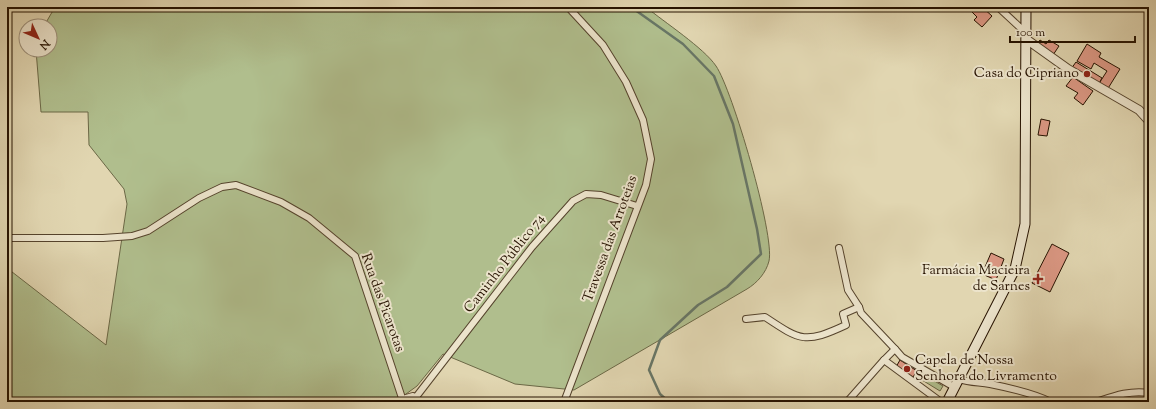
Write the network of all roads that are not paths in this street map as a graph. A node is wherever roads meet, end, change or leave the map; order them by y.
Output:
1 (568, 7) edge
2 (998, 7) edge
3 (1026, 7) edge
4 (1026, 20) junction
5 (1014, 22) junction
6 (1026, 36) junction
7 (1149, 121) edge
8 (637, 206) junction
9 (7, 238) edge
10 (839, 248) dead end
11 (859, 307) junction
12 (746, 319) dead end
13 (895, 349) junction
14 (884, 360) junction
15 (957, 383) junction
16 (1149, 393) edge
17 (418, 400) edge
18 (403, 401) edge
19 (564, 402) edge
20 (846, 402) edge
21 (941, 402) edge
22 (947, 402) edge
23 (1051, 402) edge
24 (1096, 402) edge

1 - 8 street, Travessa das Arroteias
2 - 5 street
3 - 4 main road
4 - 5 street
4 - 6 main road
5 - 6 street
6 - 7 street
6 - 15 main road
8 - 17 street, Caminho Público 74
8 - 19 street, Travessa das Arroteias
9 - 18 street, Rua das Picarotas
10 - 11 street
11 - 12 street
11 - 13 street
13 - 14 street
13 - 15 street
14 - 20 street
14 - 21 street
15 - 22 main road
15 - 23 street
16 - 24 street
17 - 18 street

